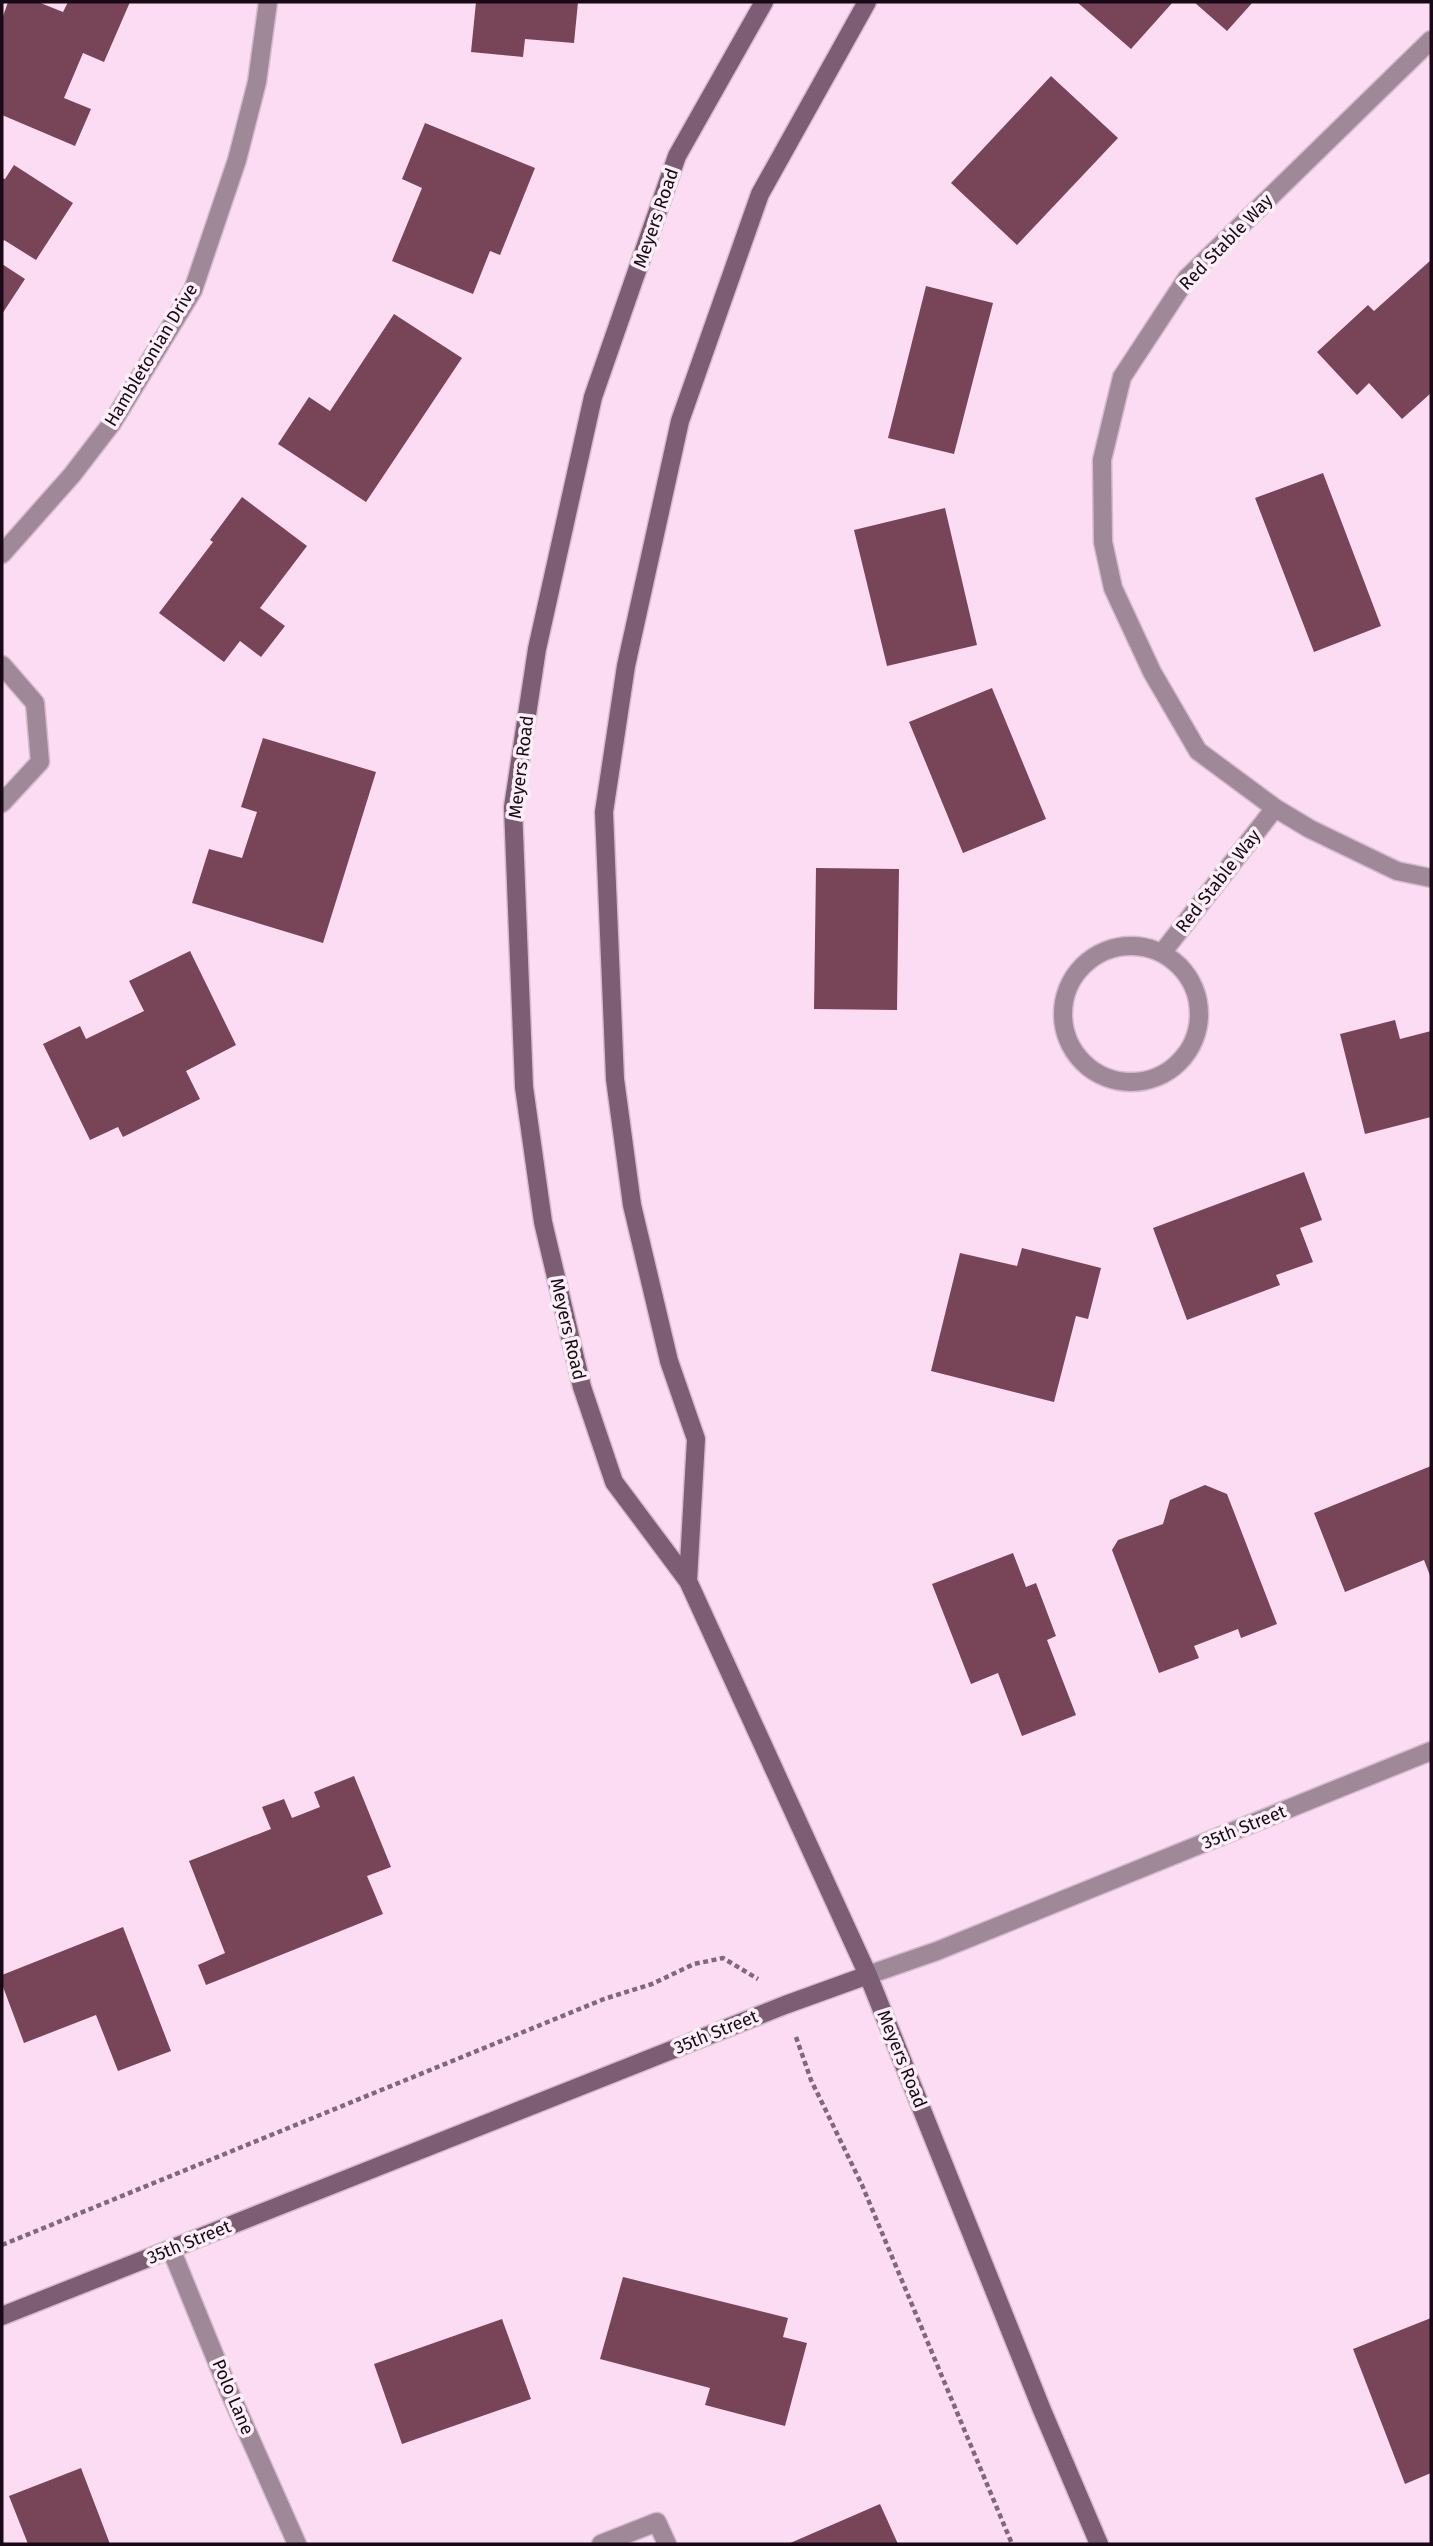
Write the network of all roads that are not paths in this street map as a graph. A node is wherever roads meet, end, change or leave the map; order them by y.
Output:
1 (268, 2) edge
2 (764, 2) edge
3 (867, 2) edge
4 (1431, 40) edge
5 (2, 554) edge
6 (2, 664) edge
7 (2, 803) edge
8 (1275, 808) junction
9 (1431, 877) edge
10 (1162, 953) junction
11 (688, 1581) junction
12 (1431, 1751) edge
13 (868, 1975) junction
14 (171, 2249) junction
15 (2, 2316) edge
16 (297, 2544) edge
17 (601, 2544) edge
18 (667, 2544) edge
19 (1099, 2544) edge

1 - 5 street, Hambletonian Drive
2 - 11 street, Meyers Road
3 - 11 street, Meyers Road
4 - 8 street, Red Stable Way
6 - 7 street
8 - 9 street, Red Stable Way
8 - 10 street, Red Stable Way
10 - 10 street
11 - 13 street, Meyers Road
12 - 13 street, 35th Street
13 - 14 street, 35th Street
13 - 19 street, Meyers Road
14 - 15 street, 35th Street
14 - 16 street, Polo Lane
17 - 18 street

